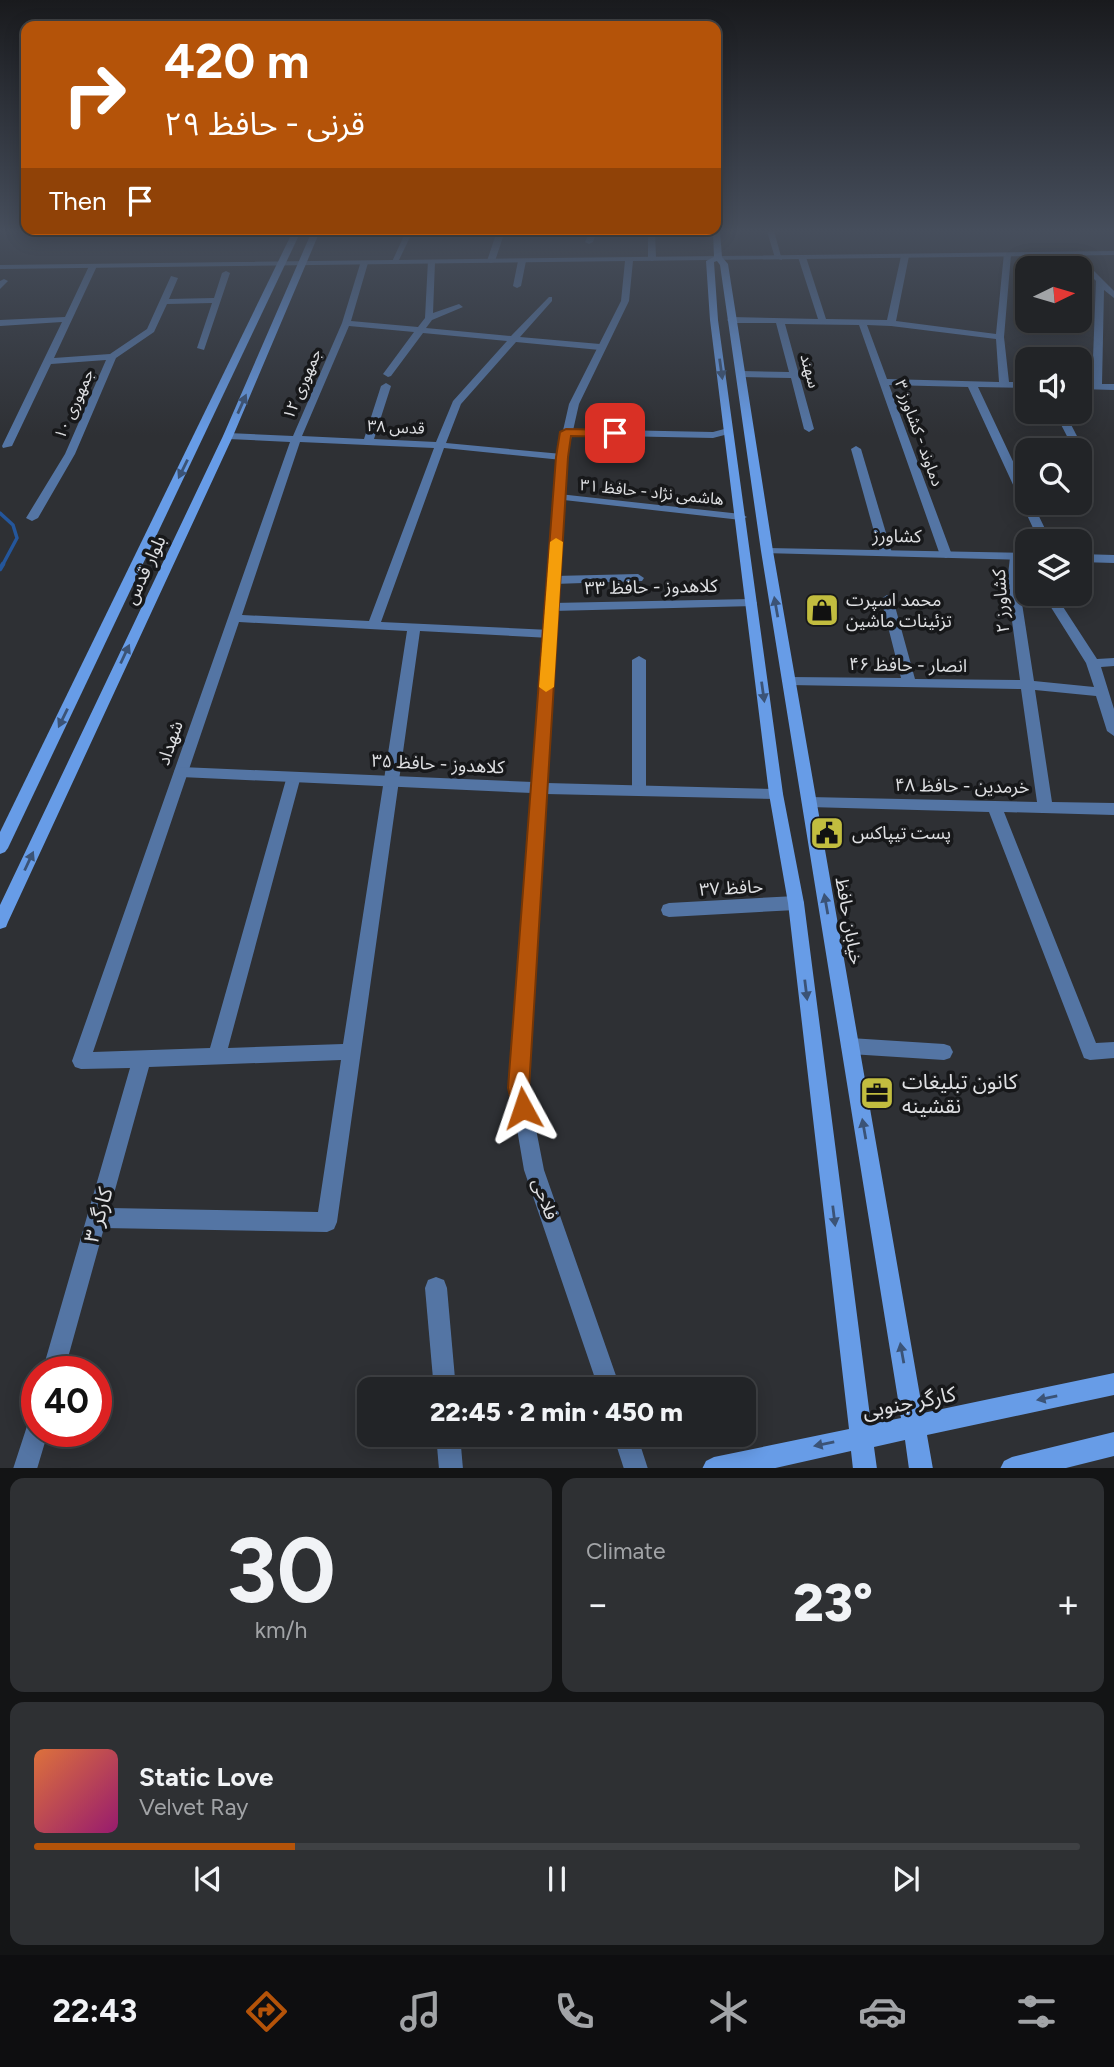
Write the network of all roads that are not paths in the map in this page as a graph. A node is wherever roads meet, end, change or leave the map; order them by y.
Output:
1 (549, 299) dead end
2 (77, 300) edge
3 (218, 300) joint
4 (264, 300) edge
5 (286, 300) edge
6 (353, 300) edge
7 (430, 300) edge
8 (625, 300) edge
9 (712, 300) edge
10 (728, 300) edge
11 (816, 300) edge
12 (896, 300) edge
13 (1003, 300) edge
14 (1099, 300) edge
15 (163, 302) joint
16 (459, 307) dead end
17 (429, 318) junction
18 (68, 319) junction
19 (731, 320) junction
20 (780, 321) junction
21 (823, 322) junction
22 (862, 322) junction
23 (0, 323) edge
24 (346, 323) junction
25 (891, 323) junction
26 (418, 331) junction
27 (1000, 337) junction
28 (515, 339) junction
29 (600, 347) junction
30 (201, 348) dead end
31 (112, 357) junction
32 (48, 361) junction
33 (388, 374) dead end
34 (741, 374) junction
35 (796, 375) junction
36 (884, 382) junction
37 (972, 384) junction
38 (1004, 384) junction
39 (1015, 384) edge
40 (386, 386) dead end
41 (1092, 387) edge
42 (1097, 387) junction
43 (1114, 387) edge
44 (809, 429) dead end
45 (728, 431) junction
46 (566, 432) junction
47 (228, 436) junction
48 (297, 437) junction
49 (368, 441) junction
50 (440, 445) junction
51 (8, 446) dead end
52 (856, 449) dead end
53 (562, 457) junction
54 (733, 466) junction
55 (755, 466) junction
56 (559, 497) junction
57 (741, 517) junction
58 (32, 518) dead end
59 (172, 522) junction
60 (1039, 529) edge
61 (767, 551) junction
62 (886, 554) junction
63 (946, 555) junction
64 (1015, 557) edge
65 (1092, 558) edge
66 (1114, 559) edge
67 (638, 578) dead end
68 (1015, 578) edge
69 (554, 580) junction
70 (1015, 598) edge
71 (887, 599) dead end
72 (751, 603) junction
73 (1016, 606) edge
74 (1056, 606) edge
75 (552, 607) junction
76 (234, 618) junction
77 (373, 626) junction
78 (414, 628) junction
79 (550, 634) junction
80 (756, 642) junction
81 (782, 642) junction
82 (639, 660) dead end
83 (1114, 662) edge
84 (1093, 663) junction
85 (789, 681) junction
86 (909, 682) junction
87 (1027, 685) junction
88 (1102, 692) junction
89 (1114, 731) edge
90 (181, 772) junction
91 (294, 776) junction
92 (393, 780) junction
93 (538, 788) junction
94 (639, 791) junction
95 (776, 794) junction
96 (809, 802) junction
97 (995, 807) junction
98 (1045, 807) junction
99 (1114, 809) edge
100 (0, 848) edge
101 (796, 903) junction
102 (669, 910) dead end
103 (0, 922) edge
104 (850, 1046) junction
105 (1114, 1050) edge
106 (349, 1052) junction
107 (944, 1052) dead end
108 (217, 1056) junction
109 (142, 1059) junction
110 (97, 1218) junction
111 (436, 1288) dead end
112 (58, 1356) edge
113 (443, 1377) edge
114 (606, 1377) edge
115 (1114, 1384) edge
116 (914, 1427) junction
117 (860, 1436) junction
118 (1114, 1444) edge
119 (31, 1447) edge
120 (450, 1447) edge
121 (629, 1447) edge
122 (25, 1468) edge
123 (451, 1468) edge
124 (636, 1468) edge
125 (714, 1468) edge
126 (865, 1468) edge
127 (921, 1468) edge
128 (1012, 1468) edge

1 - 28 street
2 - 18 street
3 - 15 street
3 - 30 street
4 -> 59 main road, بلوار قدس
47 -> 5 main road, بلوار قدس
6 - 24 street, جمهوری ۱۲
7 - 17 street
8 - 29 street, فلاحی
9 -> 45 main road, خیابان حافظ
10 - 19 main road, خیابان حافظ
11 - 21 street
12 - 25 street
13 - 27 street
14 - 42 street
15 - 31 street, جمهوری ۱۰
16 - 17 street
17 - 26 street
18 - 23 street
18 - 32 street
19 - 20 street
19 - 34 main road, خیابان حافظ
20 - 21 street
20 - 35 street, سهند
21 - 22 street
22 - 25 street
22 - 36 street, دماوند - کشاورز ۳
24 - 26 street
24 - 48 street, جمهوری ۱۲
25 - 27 street
26 - 28 street
26 - 33 street
27 - 38 street
28 - 29 street
28 - 50 street
29 - 46 street, فلاحی
31 - 32 street
31 - 58 street, جمهوری ۱۰
32 - 51 street
34 - 35 street
34 - 55 main road, خیابان حافظ
35 - 44 street, سهند
36 - 37 street
36 - 63 street, دماوند - کشاورز ۳
37 - 38 street
37 - 60 street
38 - 39 street
40 - 49 street
41 - 42 street
42 - 43 street
45 - 46 street
45 - 54 main road, خیابان حافظ
46 - 53 street, فلاحی
47 - 48 street, قدس ۳۸
47 - 59 main road, بلوار قدس
48 - 49 street, قدس ۳۸
48 - 76 street, شهداد
49 - 50 street, قدس ۳۸
50 - 53 street, قدس ۳۸
50 - 77 street
52 - 62 street
53 - 56 street, فلاحی
54 - 55 main road
54 - 57 main road, خیابان حافظ
55 - 61 main road, خیابان حافظ
56 - 57 street, هاشمی نژاد - حافظ ۳۱
56 - 69 street, فلاحی
57 - 72 main road, خیابان حافظ
59 -> 100 main road, بلوار قدس
103 -> 59 main road, بلوار قدس
61 - 62 street, کشاورز
81 -> 61 main road, خیابان حافظ
62 - 63 street, کشاورز
63 - 64 street, کشاورز
65 - 66 street
67 - 69 street
68 - 70 street, کشاورز ۲
69 - 75 street, فلاحی
71 - 86 street
72 - 75 street, کلاهدوز - حافظ ۳۳
72 - 80 main road, خیابان حافظ
73 - 87 street, کشاورز ۲
74 - 84 street
75 - 79 street, فلاحی
76 - 77 street
76 - 90 street, شهداد
77 - 78 street
78 - 79 street
78 - 92 street
79 - 93 street, فلاحی
80 - 81 main road
80 -> 95 main road, خیابان حافظ
81 - 85 main road, خیابان حافظ
82 - 94 street
83 - 84 street
84 - 88 street
85 - 86 street, انصار - حافظ ۴۶
85 - 96 main road, خیابان حافظ
86 - 87 street, انصار - حافظ ۴۶
87 - 88 street, انصار - حافظ ۴۶
87 - 98 street, کشاورز ۲
88 - 89 street
90 - 91 street, کلاهدوز - حافظ ۳۵
90 - 109 street, شهداد
91 - 92 street, کلاهدوز - حافظ ۳۵
91 - 108 street
92 - 93 street, کلاهدوز - حافظ ۳۵
92 - 106 street
93 - 94 street, کلاهدوز - حافظ ۳۵
93 - 114 street, فلاحی
94 - 95 street, کلاهدوز - حافظ ۳۵
95 - 101 main road, خیابان حافظ
96 - 97 street, خرمدین - حافظ ۴۸
104 -> 96 main road, خیابان حافظ
97 - 98 street, خرمدین - حافظ ۴۸
97 - 105 street
98 - 99 street, خرمدین - حافظ ۴۸
101 - 102 street, حافظ ۳۷
101 -> 117 main road, خیابان حافظ
104 - 107 street
116 -> 104 main road, خیابان حافظ
106 - 108 street
106 - 110 street
108 - 109 street
109 - 110 street, کارگر ۳
110 - 112 street, کارگر ۳
111 - 113 street
115 -> 116 main road, کارگر جنوبی
116 - 117 main road, کارگر جنوبی
116 - 127 main road, خیابان حافظ
117 -> 125 main road, کارگر جنوبی
117 - 126 main road, خیابان حافظ
118 - 128 main road
119 - 122 street
120 - 123 street
121 - 124 street

